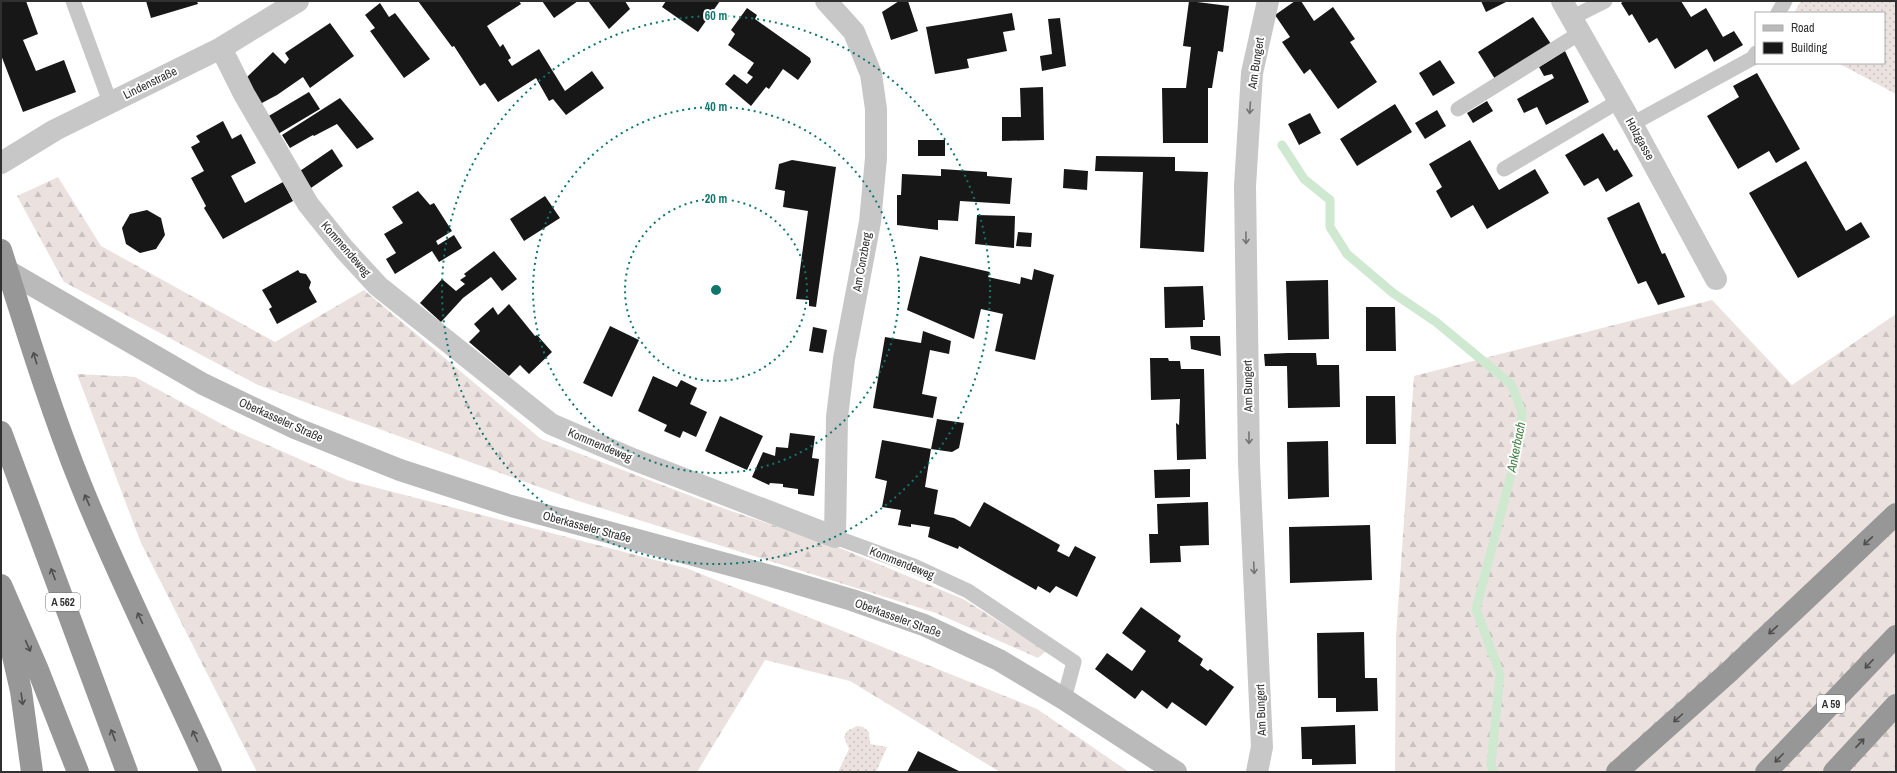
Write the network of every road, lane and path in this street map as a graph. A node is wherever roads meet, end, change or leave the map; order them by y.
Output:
1 (73, 1) edge
2 (298, 1) edge
3 (826, 1) edge
4 (1268, 1) edge
5 (1605, 1) edge
6 (1785, 1) edge
7 (1779, 12) edge
8 (1571, 17) edge
9 (221, 48) junction
10 (1755, 55) edge
11 (110, 102) junction
12 (1619, 102) junction
13 (1458, 109) dead end
14 (1632, 124) junction
15 (1, 163) edge
16 (1504, 169) dead end
17 (1, 250) edge
18 (1, 267) edge
19 (1716, 279) dead end
20 (1, 432) edge
21 (1896, 514) edge
22 (835, 537) junction
23 (1, 585) edge
24 (1, 606) edge
25 (1896, 636) edge
26 (1064, 699) junction
27 (1896, 705) edge
28 (32, 772) edge
29 (78, 772) edge
30 (127, 772) edge
31 (211, 772) edge
32 (1176, 772) edge
33 (1257, 772) edge
34 (1617, 772) edge
35 (1766, 772) edge
36 (1834, 772) edge

1 - 11 lane
2 - 9 street, Lindenstraße
3 - 22 street, Am Conzberg
4 -> 33 street, Am Bungert
5 - 8 lane
6 - 7 lane
8 - 12 street, Holzgasse
8 - 13 lane
9 - 11 street, Lindenstraße
9 - 22 street, Kommendeweg
10 - 14 lane
11 - 15 street, Lindenstraße
12 - 14 street, Holzgasse
12 - 16 lane
14 - 19 street, Holzgasse
31 -> 17 highway
18 - 26 street, Oberkasseler Straße
30 -> 20 highway, A 562
21 -> 34 highway
22 - 26 lane, Kommendeweg
23 -> 29 highway
24 -> 28 highway
25 -> 35 highway, A 59
26 - 32 street, Oberkasseler Straße
36 -> 27 highway

